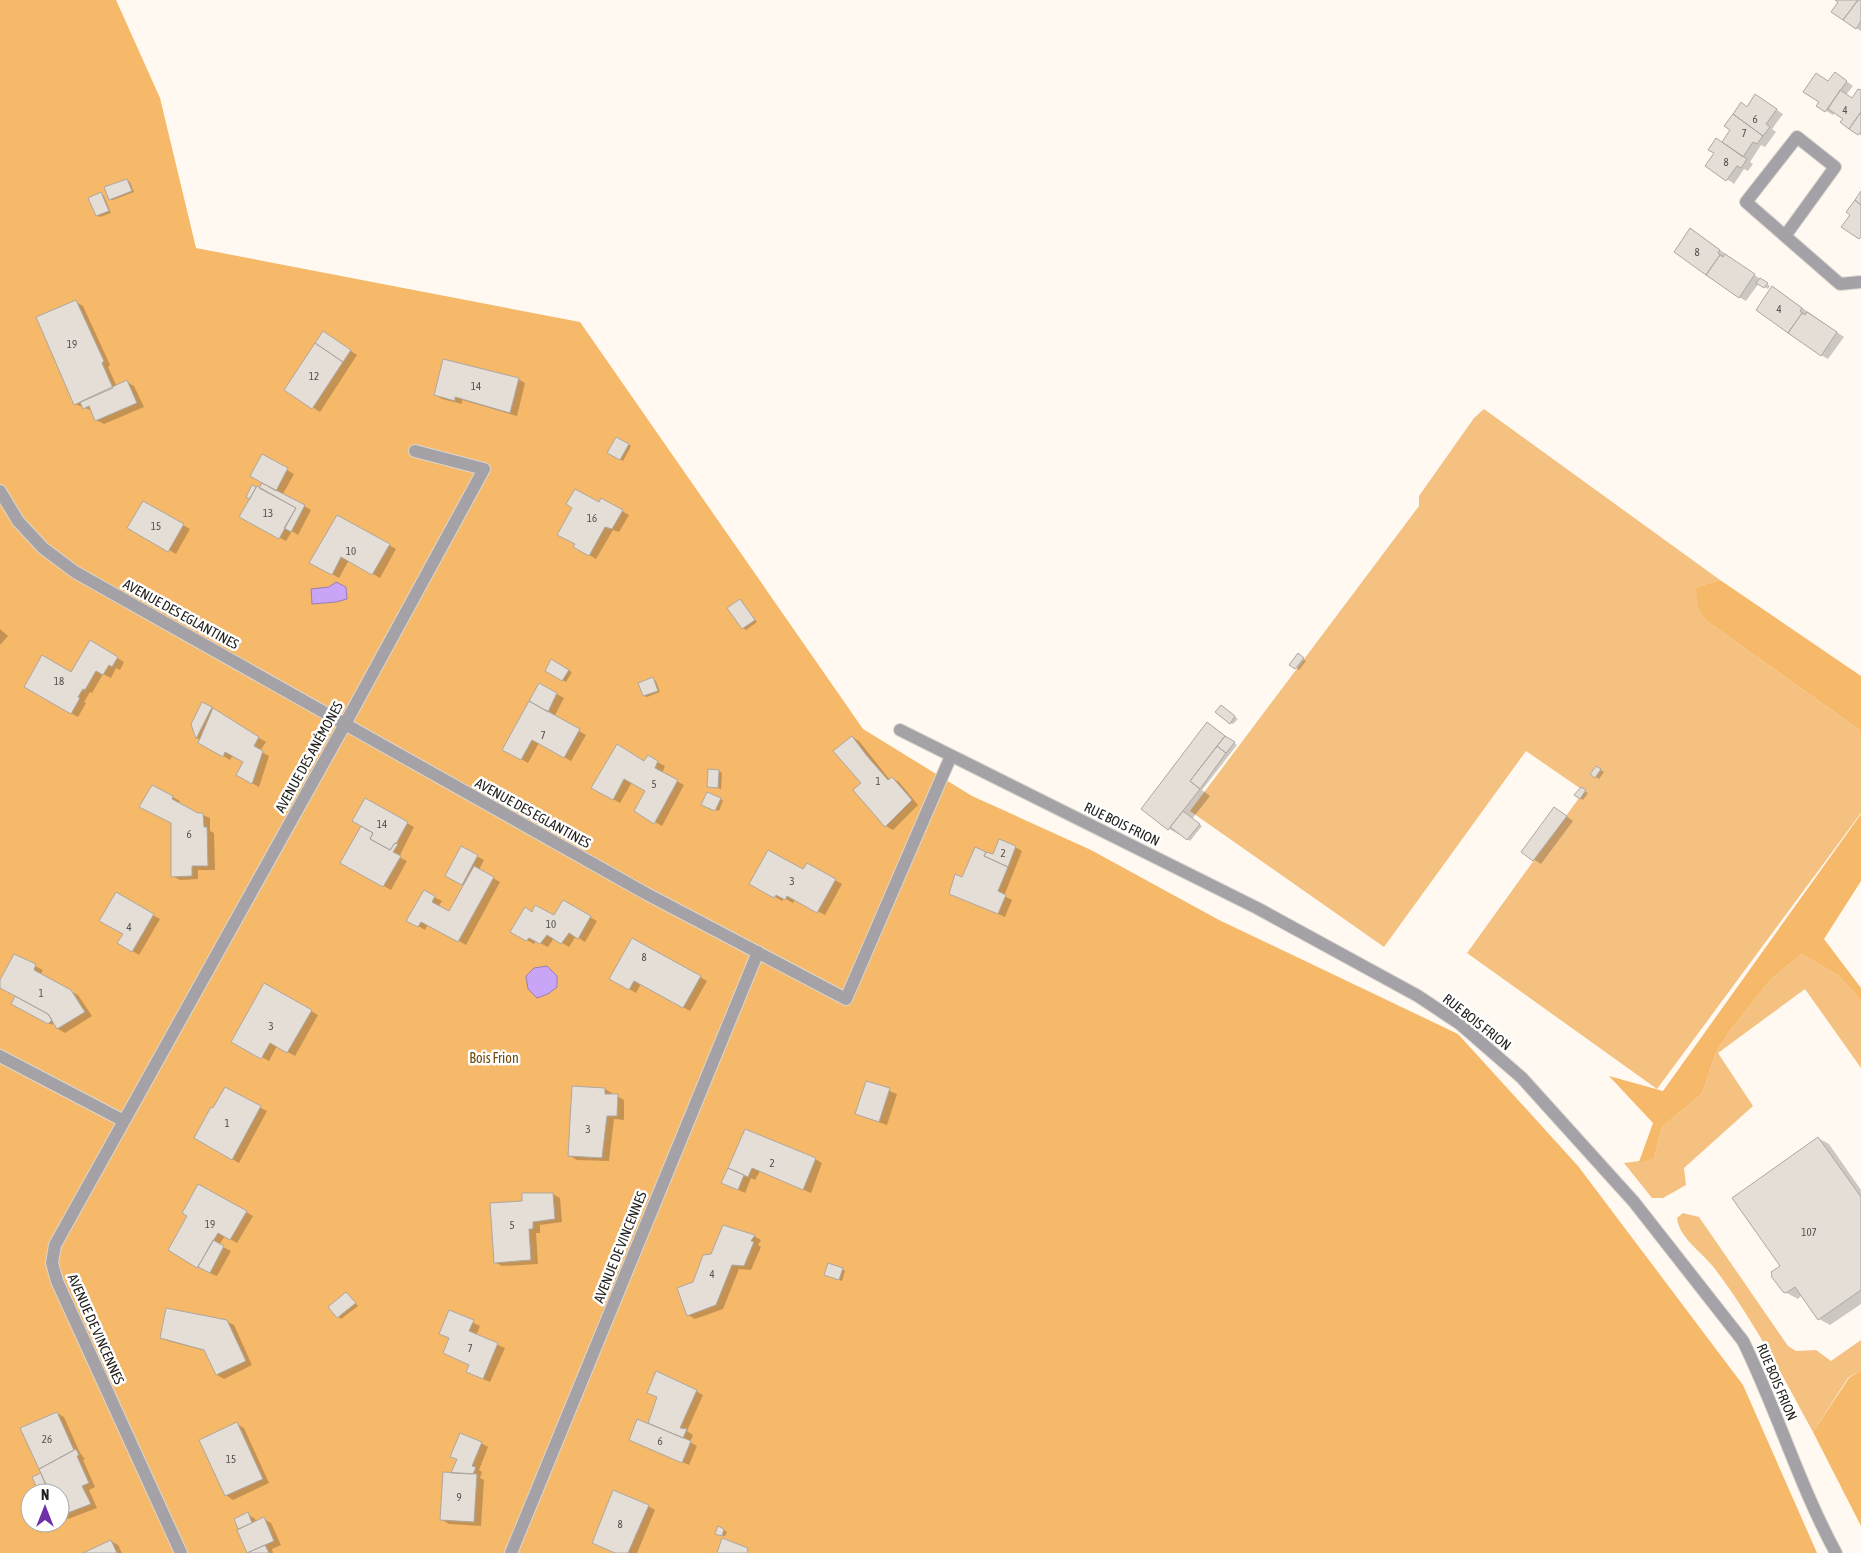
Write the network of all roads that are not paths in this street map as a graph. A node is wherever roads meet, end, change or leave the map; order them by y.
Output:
1 (1785, 236) junction
2 (1861, 282) edge
3 (415, 451) dead end
4 (0, 491) edge
5 (345, 724) junction
6 (900, 730) dead end
7 (951, 756) junction
8 (758, 952) junction
9 (0, 1056) edge
10 (124, 1121) junction
11 (181, 1553) edge
12 (511, 1553) edge
13 (1836, 1553) edge

1 - 1 street
1 - 2 street
3 - 5 street, AVENUE DES ANÉMONES
4 - 5 street, AVENUE DES EGLANTINES
5 - 8 street, AVENUE DES EGLANTINES
5 - 10 street, AVENUE DES ANÉMONES
6 - 7 street, RUE BOIS FRION
7 - 8 street, AVENUE DES EGLANTINES
7 - 13 street, RUE BOIS FRION
8 - 12 street, AVENUE DE VINCENNES
9 - 10 street
10 - 11 street, AVENUE DE VINCENNES

